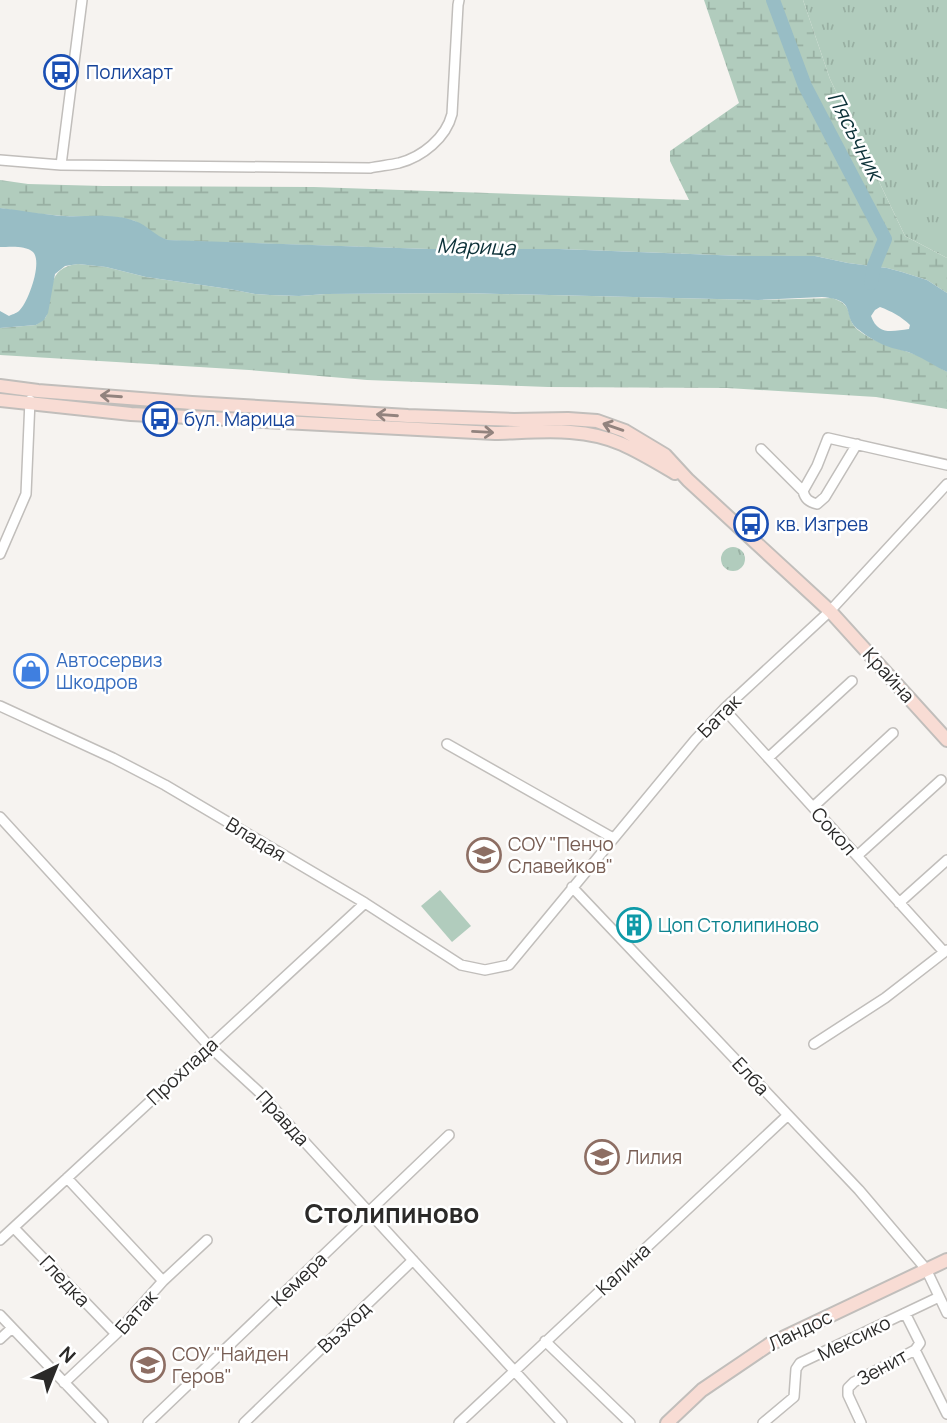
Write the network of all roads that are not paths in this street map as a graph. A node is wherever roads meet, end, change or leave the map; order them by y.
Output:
1 (82, 0) edge
2 (460, 0) edge
3 (0, 160) edge
4 (61, 165) junction
5 (0, 386) edge
6 (31, 390) junction
7 (0, 400) edge
8 (30, 404) junction
9 (857, 444) junction
10 (761, 449) dead end
11 (947, 465) edge
12 (688, 480) junction
13 (947, 484) edge
14 (803, 491) junction
15 (0, 554) edge
16 (830, 611) junction
17 (852, 681) dead end
18 (0, 706) edge
19 (724, 709) junction
20 (893, 733) dead end
21 (947, 740) edge
22 (447, 744) dead end
23 (768, 758) junction
24 (941, 780) dead end
25 (813, 807) junction
26 (0, 817) edge
27 (613, 838) junction
28 (856, 856) junction
29 (947, 860) edge
30 (572, 887) junction
31 (899, 903) junction
32 (365, 904) junction
33 (945, 951) edge
34 (509, 965) joint
35 (814, 1044) dead end
36 (209, 1046) junction
37 (788, 1115) junction
38 (449, 1135) dead end
39 (67, 1178) junction
40 (368, 1212) junction
41 (14, 1228) junction
42 (0, 1240) edge
43 (207, 1240) dead end
44 (413, 1260) junction
45 (947, 1260) edge
46 (926, 1269) junction
47 (163, 1281) junction
48 (939, 1297) junction
49 (905, 1313) junction
50 (947, 1313) edge
51 (0, 1315) edge
52 (12, 1328) junction
53 (116, 1334) junction
54 (0, 1339) edge
55 (545, 1341) junction
56 (915, 1350) junction
57 (515, 1371) junction
58 (64, 1383) junction
59 (947, 1414) edge
60 (103, 1423) edge
61 (148, 1423) edge
62 (244, 1423) edge
63 (459, 1423) edge
64 (562, 1423) edge
65 (630, 1423) edge
66 (667, 1423) edge
67 (763, 1423) edge
68 (861, 1423) edge

1 - 4 street
2 - 4 street
3 - 4 street
5 - 6 street
6 - 8 street
12 -> 6 street
7 - 8 street
8 -> 12 street
8 - 15 street
9 - 11 street
9 - 14 street
9 - 14 street
10 - 14 street
12 - 16 street
13 - 16 street, Батак
16 - 19 street, Батак
16 - 21 street, Крайна
17 - 23 street
18 - 32 street, Владая
19 - 23 street, Сокол
19 - 27 street, Батак
20 - 25 street
22 - 27 street
23 - 25 street, Сокол
24 - 28 street
25 - 28 street, Сокол
26 - 36 street, Правда
27 - 30 street, Батак
28 - 31 street, Сокол
29 - 31 street
30 - 34 street, Батак
30 - 37 street, Елба
31 - 33 street, Сокол
32 - 34 street, Владая
32 - 36 street, Прохлада
33 - 35 street
36 - 39 street, Прохлада
36 - 40 street, Правда
37 - 46 street, Елба
37 - 55 street, Калина
38 - 40 street, Кемера
39 - 41 street, Прохлада
39 - 47 street
40 - 44 street, Правда
40 - 61 street, Кемера
41 - 42 street, Прохлада
41 - 53 street, Гледка
43 - 47 street, Батак
44 - 57 street, Правда
44 - 62 street, Възход
45 - 46 street, Ландос
46 - 48 street, Елба
46 - 66 street, Ландос
47 - 53 street, Батак
48 - 49 street, Мексико
48 - 50 street, Елба
49 - 56 street, Зенит
49 - 67 street, Мексико
51 - 52 street
52 - 54 street
52 - 58 street
53 - 58 street, Батак
55 - 57 street, Калина
55 - 65 street
56 - 59 street
56 - 68 street, Зенит
57 - 63 street, Калина
57 - 64 street, Правда
58 - 60 street

